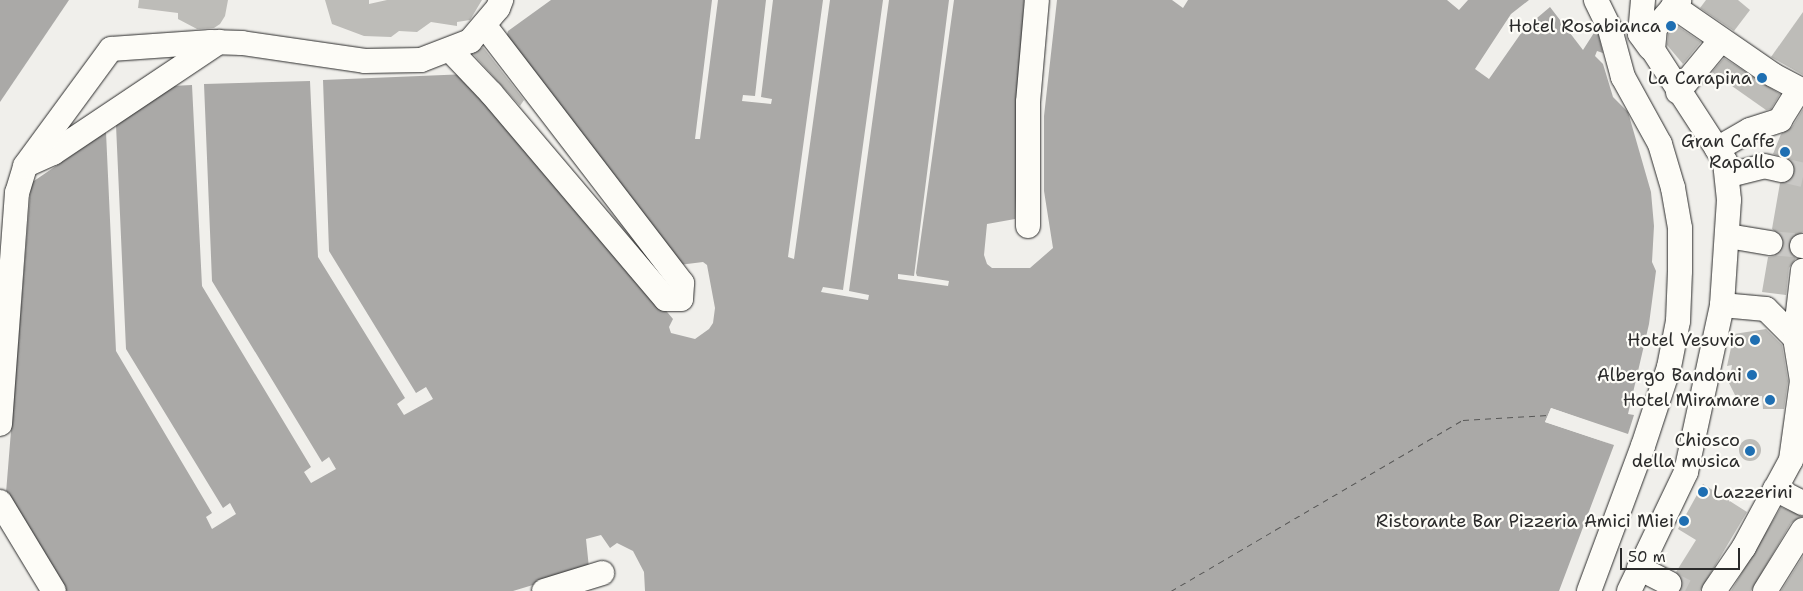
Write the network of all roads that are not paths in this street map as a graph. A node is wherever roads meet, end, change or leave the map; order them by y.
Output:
1 (501, 0) edge
2 (1036, 0) edge
3 (1596, 0) edge
4 (1643, 0) edge
5 (1672, 4) edge
6 (484, 25) junction
7 (1721, 40) junction
8 (219, 42) junction
9 (1653, 50) junction
10 (451, 51) junction
11 (1801, 90) edge
12 (1678, 92) junction
13 (1717, 149) junction
14 (24, 166) junction
15 (1782, 170) tunnel mouth
16 (1729, 175) junction
17 (1028, 226) dead end
18 (1728, 236) junction
19 (1770, 243) tunnel mouth
20 (1803, 270) edge
21 (1722, 305) junction
22 (1799, 339) edge
23 (0, 424) edge
24 (1799, 438) edge
25 (1776, 489) junction
26 (0, 502) edge
27 (1803, 503) edge
28 (1803, 530) edge
29 (1639, 568) junction
30 (602, 573) dead end
31 (1669, 583) tunnel mouth
32 (54, 591) edge
33 (544, 591) edge
34 (1590, 591) edge
35 (1629, 591) edge
36 (1714, 591) edge
37 (1765, 591) edge

1 - 6 street
2 - 17 street
3 - 34 street
4 - 9 street
5 - 7 street
5 - 9 street
6 - 10 street
6 - 10 street
7 - 11 street
7 - 12 street
8 - 10 street
8 - 14 street
8 - 14 street
9 - 12 street
11 - 13 street
12 - 13 street
13 - 16 street
14 - 23 street
15 - 16 street
16 - 18 street
18 - 19 street
18 - 21 street
20 - 22 street
21 - 22 street
21 - 29 street
22 - 24 street
24 - 25 street
25 - 27 street
25 - 36 street
26 - 32 street
28 - 37 street
29 - 31 street
29 - 35 street
30 - 33 street

